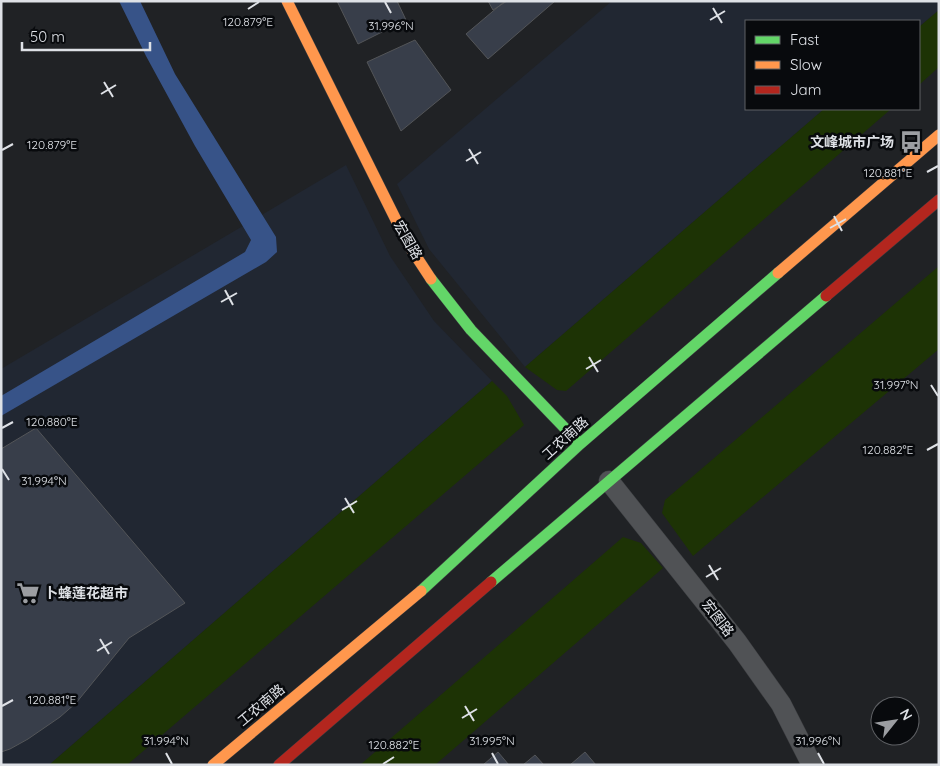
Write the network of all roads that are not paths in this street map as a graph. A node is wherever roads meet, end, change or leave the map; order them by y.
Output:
1 (287, 1) edge
2 (939, 135) edge
3 (939, 200) edge
4 (580, 444) junction
5 (609, 481) junction
6 (213, 765) edge
7 (280, 765) edge
8 (812, 765) edge

1 - 4 main road, 宏图路
2 - 4 main road, 工农南路
3 - 5 main road
4 - 6 main road, 工农南路
5 - 7 main road
5 - 8 street, 宏图路

